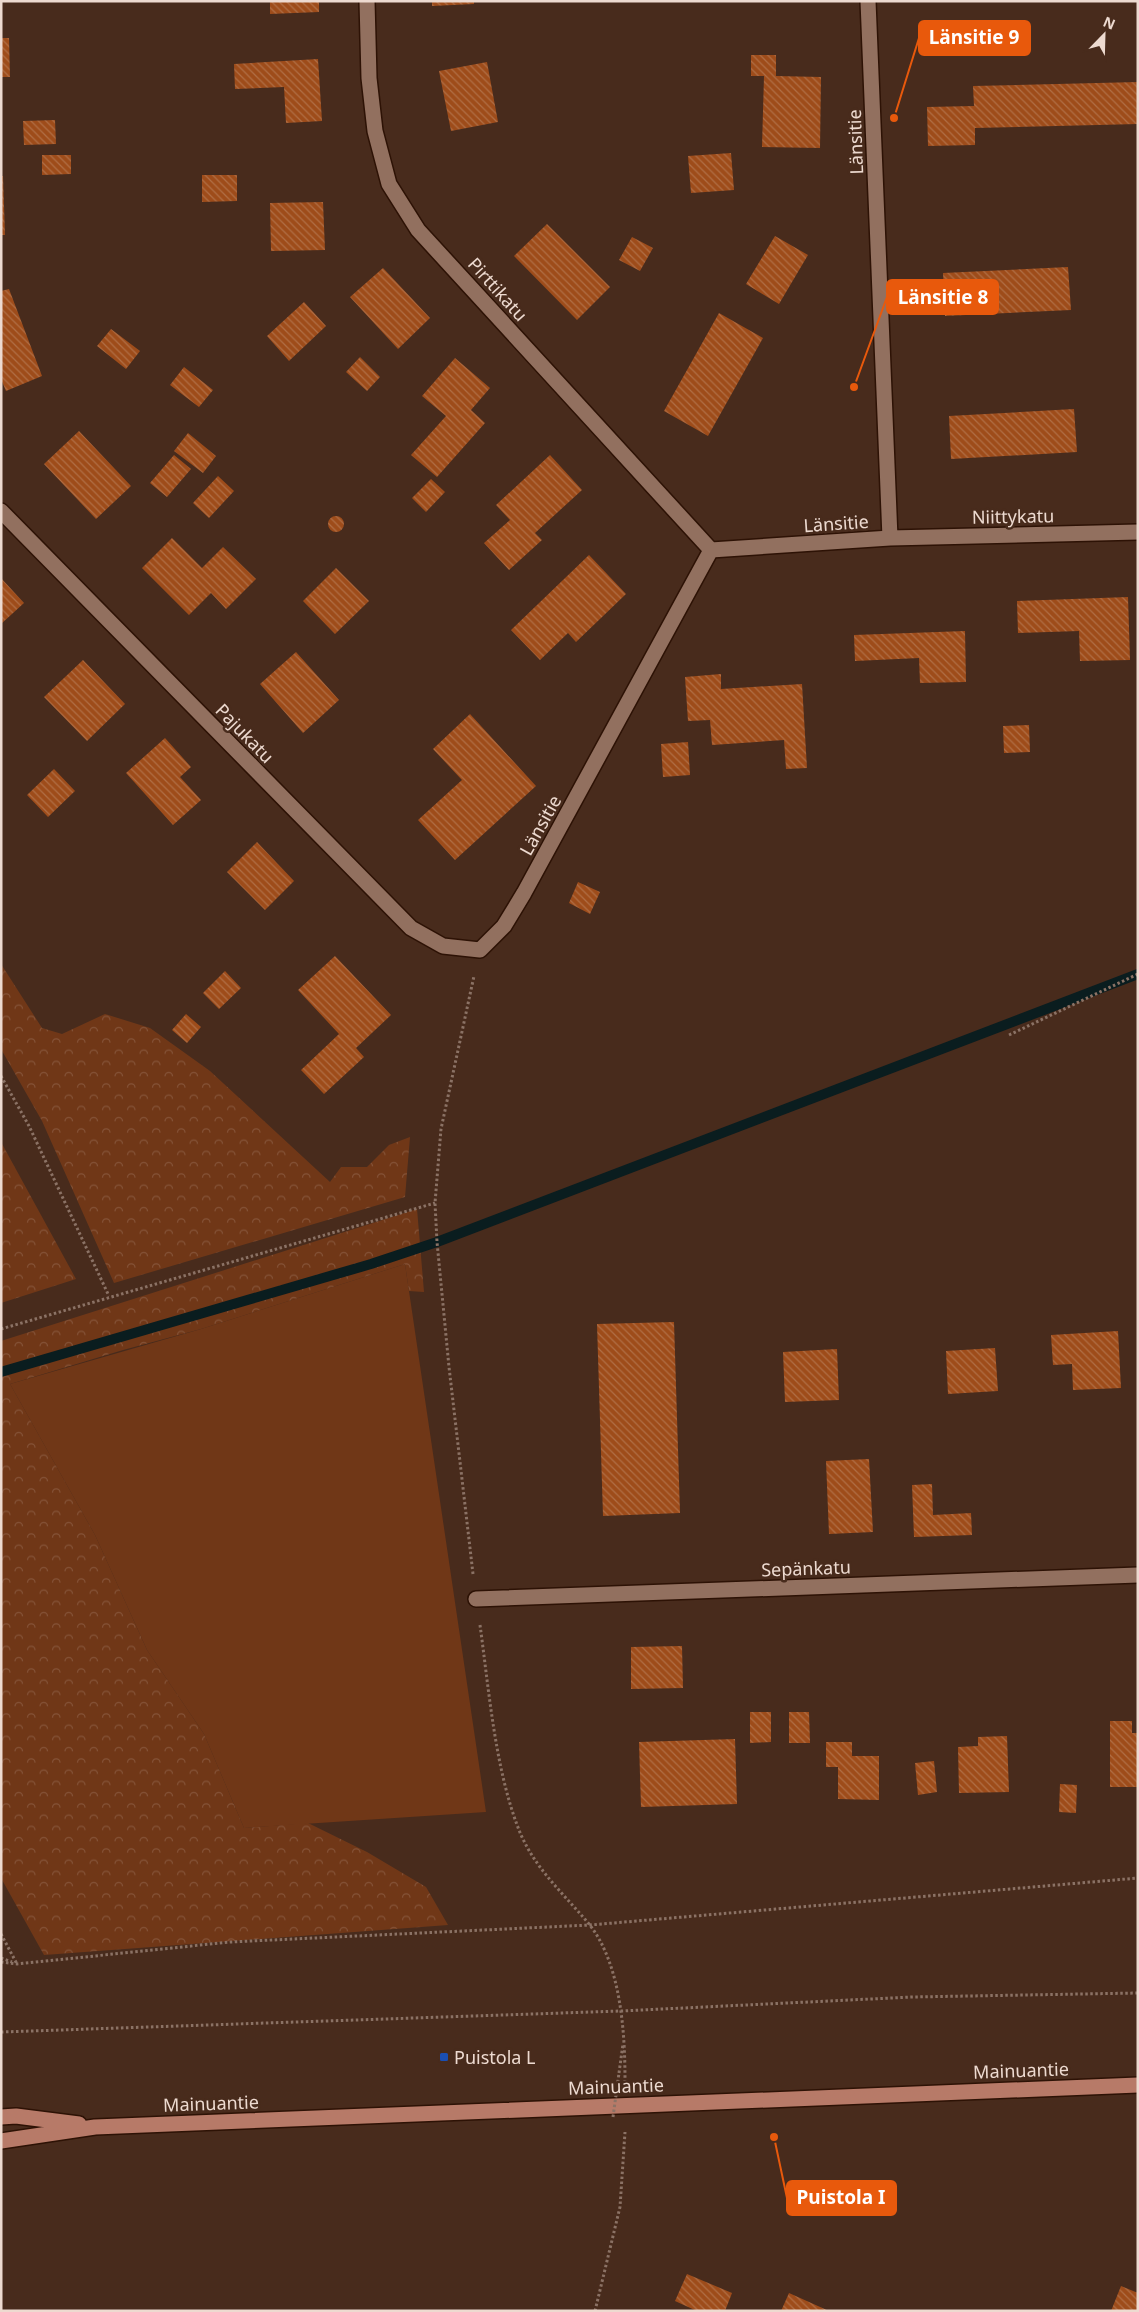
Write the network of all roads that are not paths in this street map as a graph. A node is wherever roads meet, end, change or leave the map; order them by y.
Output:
1 (367, 1) edge
2 (868, 1) edge
3 (1, 511) edge
4 (1138, 532) edge
5 (890, 538) junction
6 (710, 550) junction
7 (480, 950) joint
8 (1138, 1575) edge
9 (476, 1599) road end
10 (1138, 2085) edge
11 (1, 2117) edge
12 (95, 2126) junction
13 (1, 2141) edge

1 - 6 street, Pirttikatu
2 - 5 street, Länsitie
3 - 7 street, Pajukatu
4 - 5 street, Niittykatu
5 - 6 street, Länsitie
6 - 7 street, Länsitie
8 - 9 street, Sepänkatu
10 - 12 main road, Mainuantie
11 - 12 main road, Mainuantie
12 - 13 main road, Mainuantie

